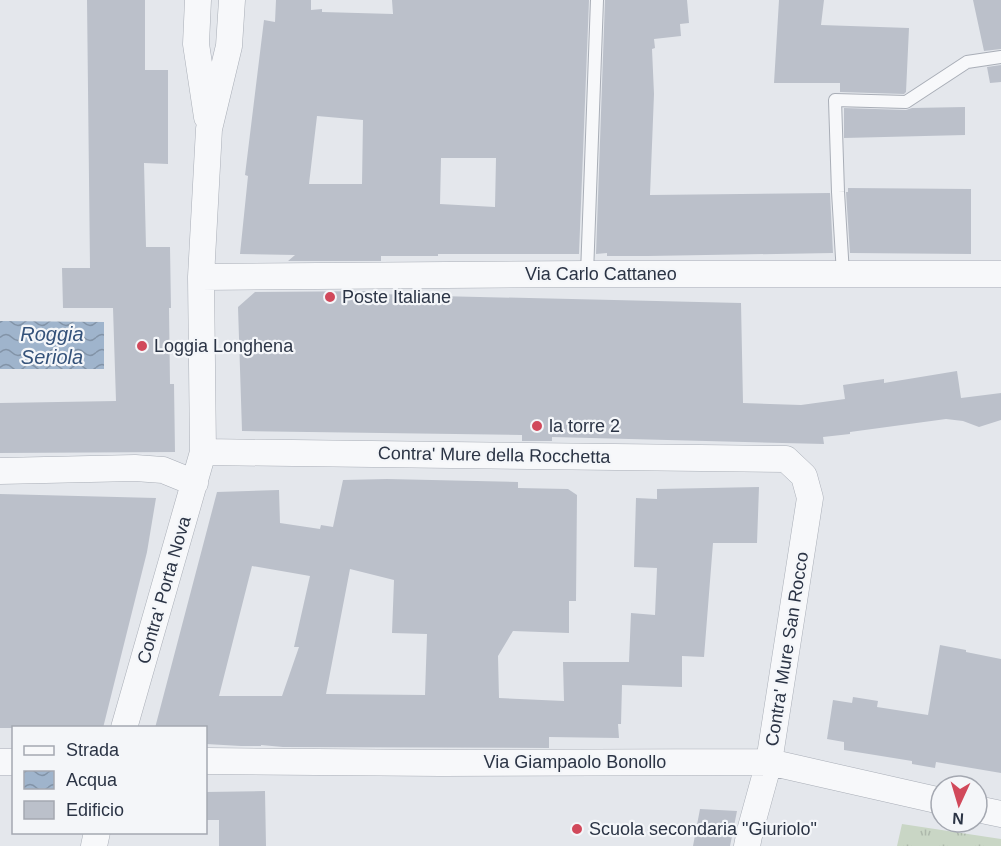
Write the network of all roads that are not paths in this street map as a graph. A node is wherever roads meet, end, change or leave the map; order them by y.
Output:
1 (198, 0) edge
2 (232, 0) edge
3 (597, 0) edge
4 (1001, 57) edge
5 (209, 129) junction
6 (587, 274) junction
7 (843, 274) junction
8 (1001, 274) edge
9 (201, 277) junction
10 (202, 452) junction
11 (786, 459) joint
12 (0, 471) edge
13 (195, 483) junction
14 (125, 726) edge
15 (207, 761) edge
16 (769, 762) junction
17 (929, 798) edge
18 (747, 846) edge

1 - 5 street
2 - 5 street
3 - 6 lane
4 - 7 lane
5 - 9 street, Contra' Porta Nova
6 - 7 street, Via Carlo Cattaneo
6 - 9 street, Via Carlo Cattaneo
7 - 8 street, Via Carlo Cattaneo
9 - 10 street, Contra' Porta Nova
10 - 11 street, Contra' Mure della Rocchetta
10 - 13 street, Contra' Porta Nova
11 - 16 street, Contra' Mure San Rocco
12 - 13 street
13 - 14 street, Contra' Porta Nova
15 - 16 street, Via Giampaolo Bonollo
16 - 17 street, Via Giampaolo Bonollo
16 - 18 street, Contra' Mure San Rocco

